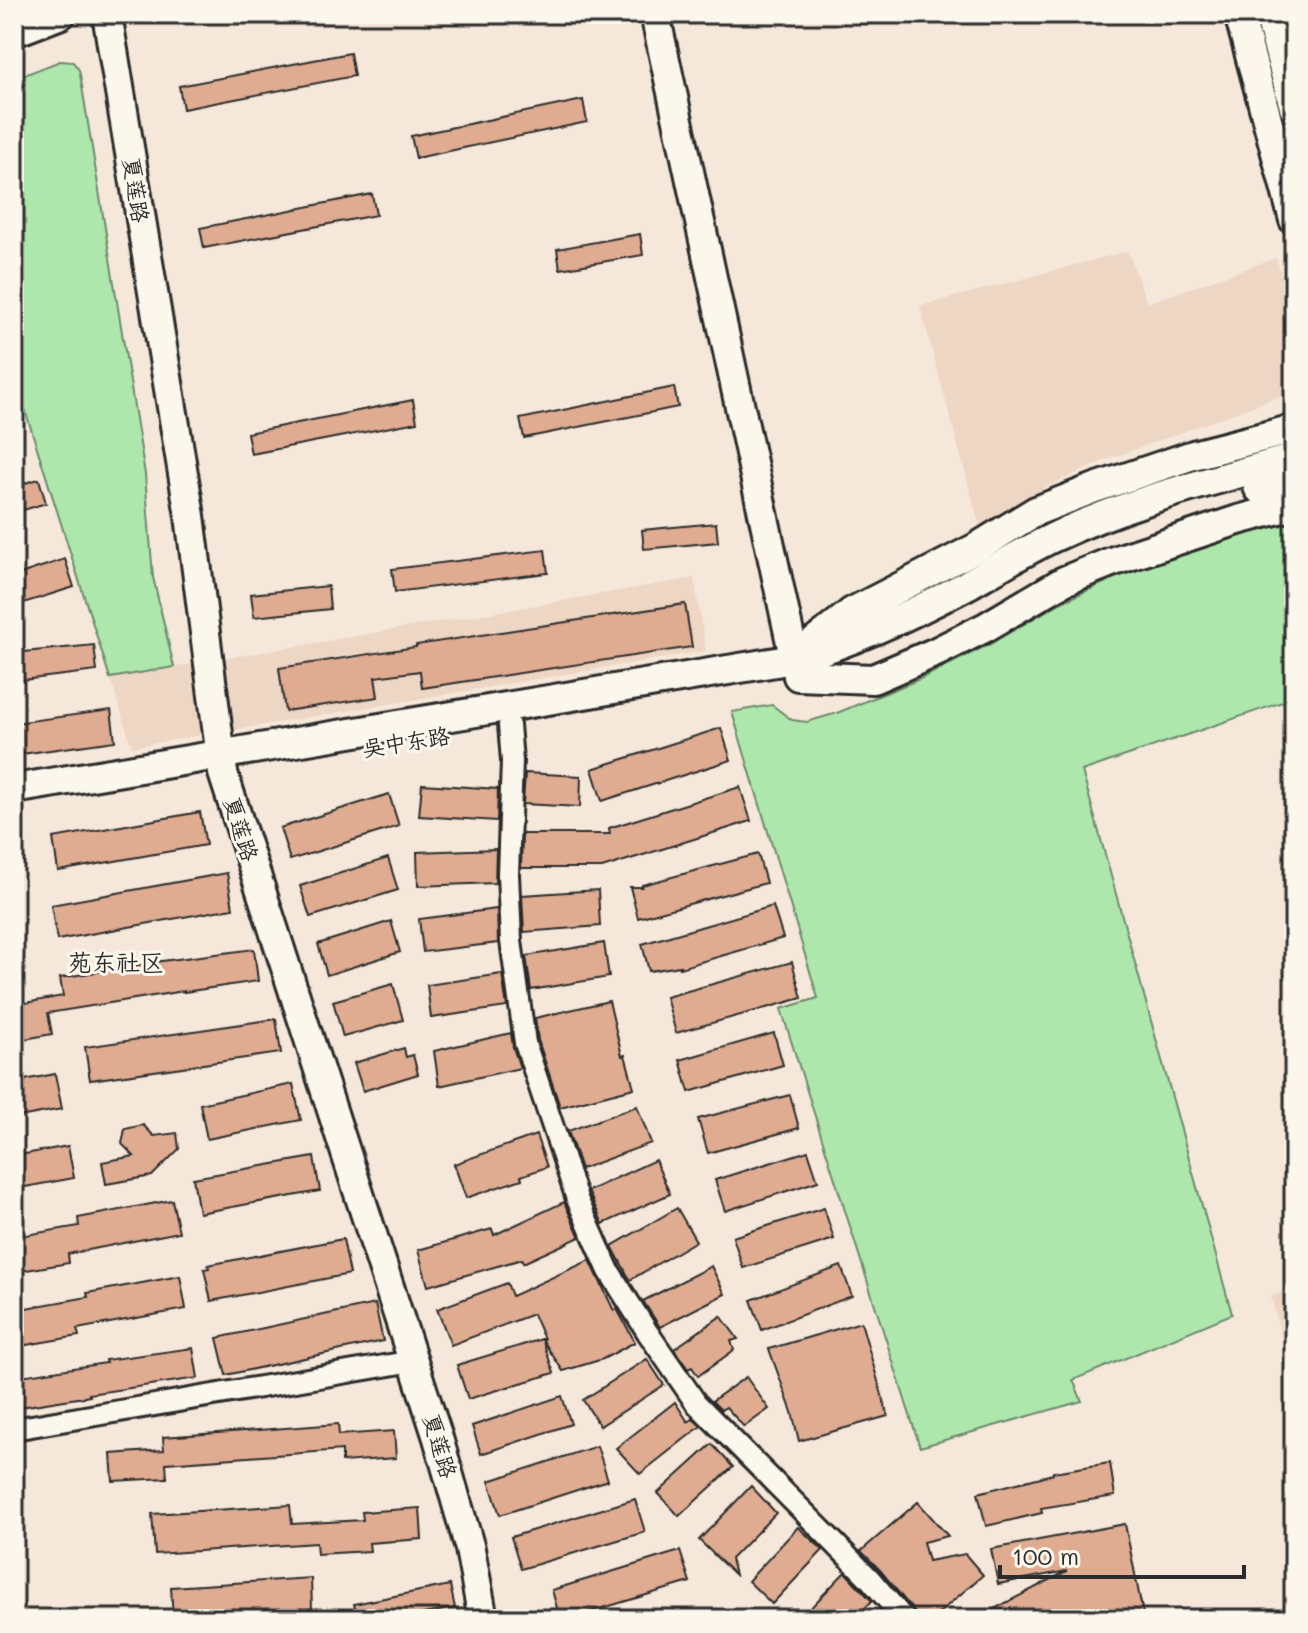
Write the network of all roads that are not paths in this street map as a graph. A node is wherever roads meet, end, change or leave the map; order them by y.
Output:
1 (61, 14) edge
2 (107, 14) edge
3 (655, 14) edge
4 (1239, 14) edge
5 (1269, 14) edge
6 (14, 32) edge
7 (1294, 107) edge
8 (1294, 220) edge
9 (1294, 429) edge
10 (1294, 458) edge
11 (1283, 481) edge
12 (1294, 506) edge
13 (1056, 546) junction
14 (796, 667) junction
15 (509, 725) junction
16 (222, 764) junction
17 (14, 789) edge
18 (14, 807) edge
19 (413, 1361) junction
20 (14, 1429) edge
21 (483, 1619) edge
22 (904, 1619) edge

1 - 6 main road
2 - 16 main road, 夏莲路
3 - 14 main road
4 - 8 main road
5 - 7 main road
9 - 14 main road
10 - 13 main road
11 - 13 main road
12 - 14 main road
13 - 14 main road
14 - 15 main road, 吴中东路
14 - 16 main road, 吴中东路
15 - 16 main road, 吴中东路
15 - 22 street
16 - 17 main road, 吴中东路
16 - 18 main road, 吴中东路
16 - 19 main road, 夏莲路
19 - 20 street
19 - 21 main road, 夏莲路

